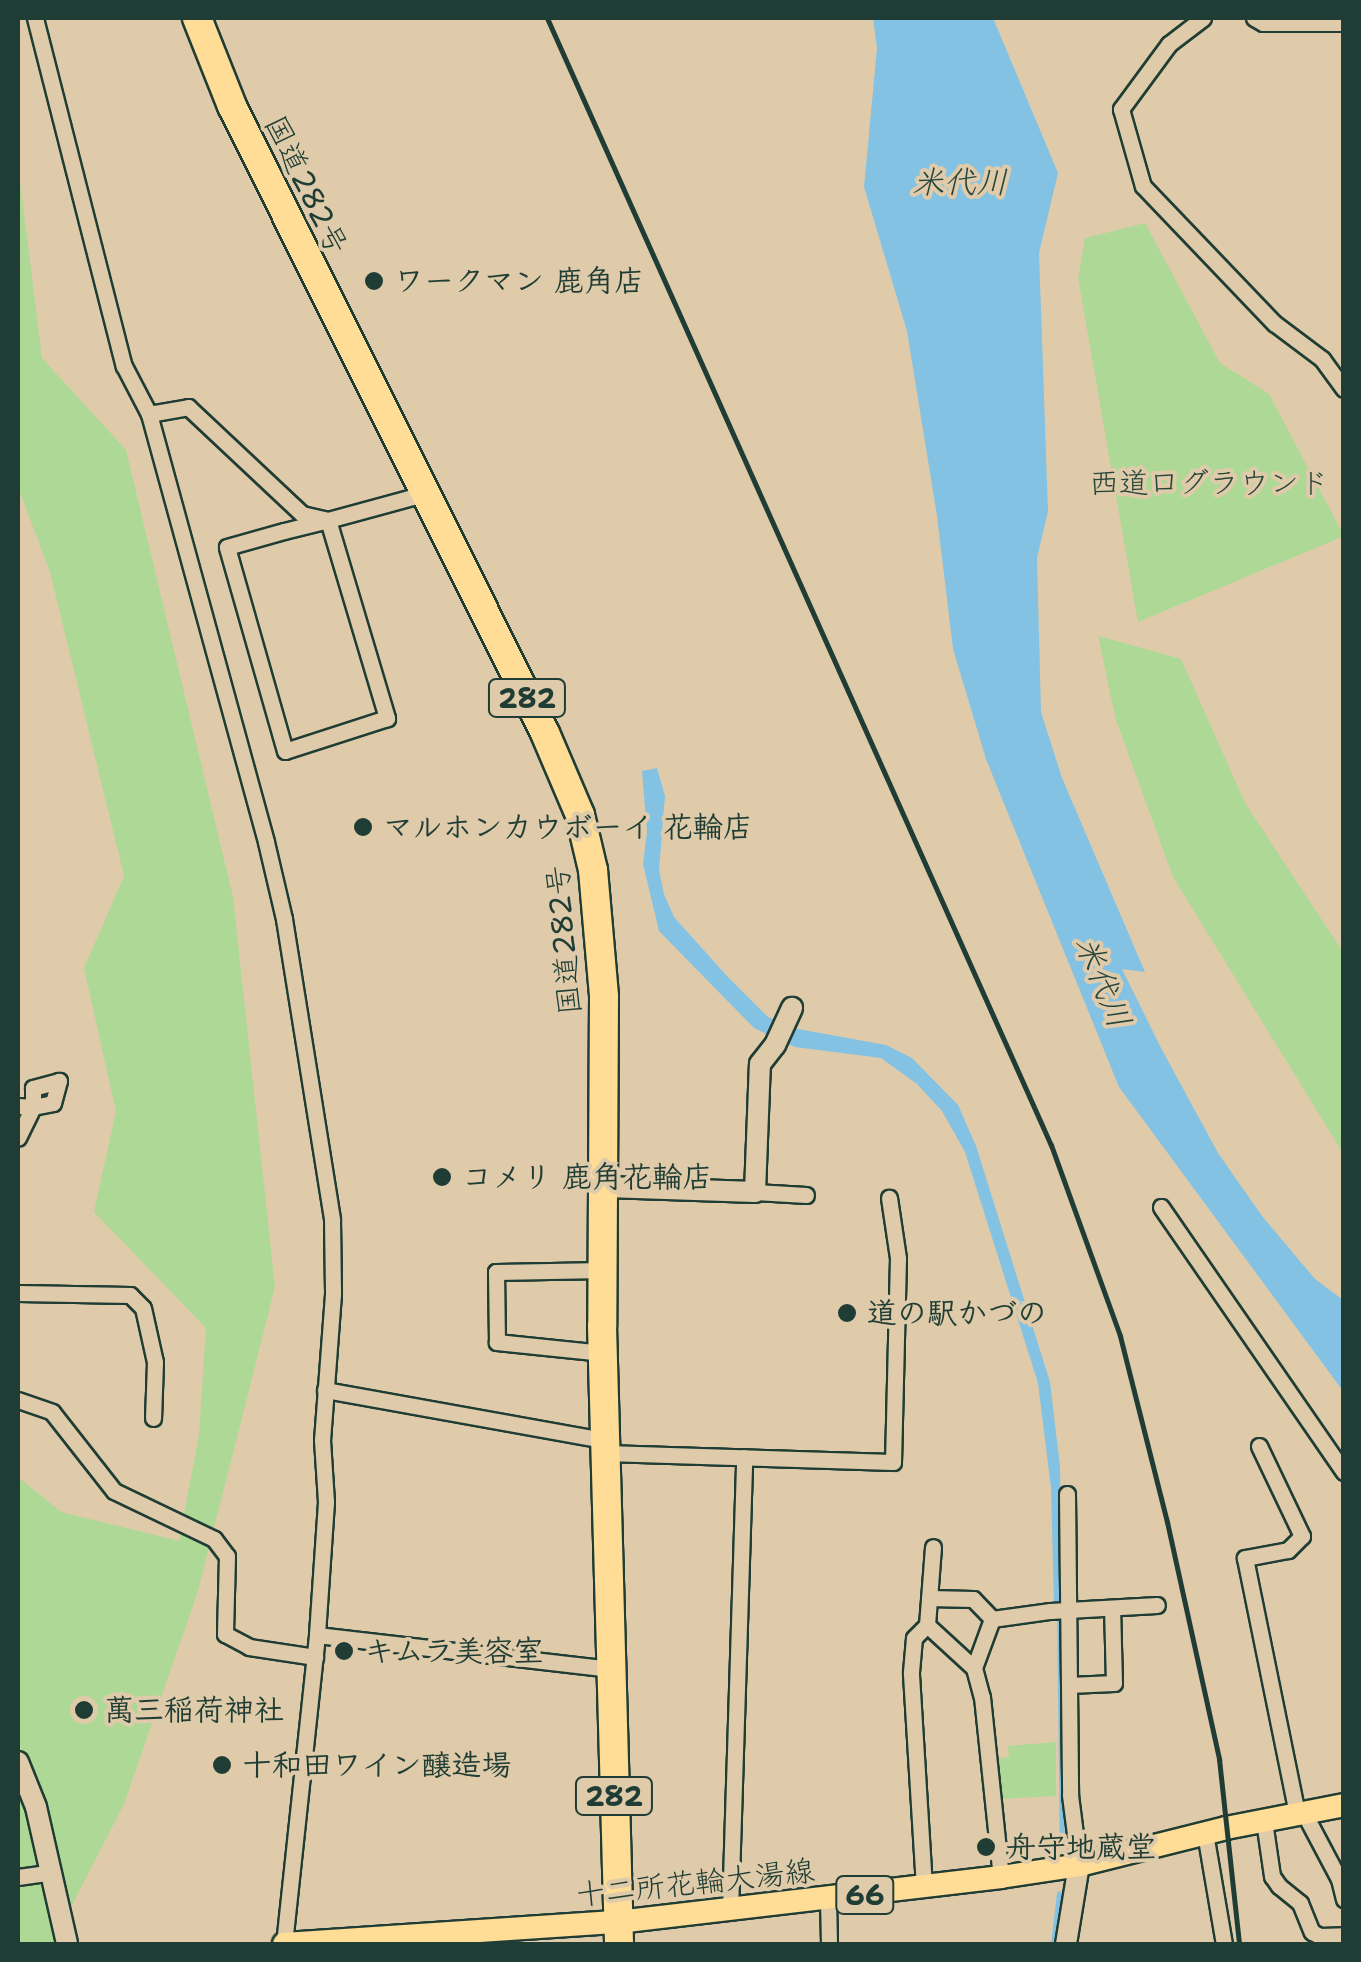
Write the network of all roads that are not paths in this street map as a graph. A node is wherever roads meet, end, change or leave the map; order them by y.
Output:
1 (35, 18) edge
2 (197, 18) edge
3 (1203, 18) edge
4 (1254, 18) edge
5 (1344, 23) edge
6 (1344, 389) edge
7 (149, 414) junction
8 (424, 494) junction
9 (328, 520) junction
10 (790, 1013) dead end
11 (26, 1106) edge
12 (18, 1138) edge
13 (606, 1188) junction
14 (755, 1192) junction
15 (806, 1195) dead end
16 (888, 1198) dead end
17 (1162, 1207) dead end
18 (604, 1270) junction
19 (18, 1293) edge
20 (603, 1353) junction
21 (326, 1390) junction
22 (18, 1400) edge
23 (153, 1418) dead end
24 (1259, 1446) dead end
25 (604, 1447) junction
26 (744, 1457) junction
27 (1344, 1472) edge
28 (1067, 1494) dead end
29 (933, 1547) dead end
30 (929, 1598) junction
31 (1157, 1605) dead end
32 (1112, 1608) junction
33 (1068, 1611) junction
34 (992, 1619) junction
35 (927, 1625) junction
36 (317, 1635) junction
37 (315, 1657) junction
38 (974, 1668) junction
39 (610, 1669) junction
40 (1069, 1684) junction
41 (18, 1762) edge
42 (1344, 1805) edge
43 (1301, 1814) junction
44 (1264, 1820) junction
45 (1205, 1833) junction
46 (1078, 1865) junction
47 (53, 1872) junction
48 (18, 1877) edge
49 (1001, 1877) junction
50 (924, 1887) junction
51 (828, 1899) junction
52 (1344, 1899) edge
53 (730, 1911) junction
54 (618, 1933) edge
55 (1344, 1935) edge
56 (66, 1944) edge
57 (284, 1944) edge
58 (829, 1944) edge
59 (1066, 1944) edge
60 (1224, 1944) edge

1 - 7 street
2 - 8 highway, 国道282号 / 282
3 - 6 street
4 - 5 street
7 - 9 street
7 - 21 street
8 - 9 street
8 - 13 highway, 国道282号 / 282
9 - 9 street
10 - 14 street
11 - 12 street
13 - 14 street
13 - 18 highway, 国道282号 / 282
14 - 15 street
16 - 26 street
17 - 27 street
18 - 20 highway, 国道282号 / 282
18 - 20 street
19 - 23 street
20 - 25 highway, 国道282号 / 282
21 - 25 street
21 - 36 street
22 - 37 street
24 - 43 street
25 - 26 street
25 - 39 highway, 国道282号 / 282
26 - 53 street
28 - 33 street
29 - 30 street
30 - 34 street
30 - 35 street
31 - 32 street
32 - 33 street
32 - 40 street
33 - 34 street
33 - 40 street
34 - 38 street
35 - 38 street
35 - 50 street
36 - 37 street
36 - 39 street
37 - 57 street
38 - 49 street
39 - 54 highway, 国道282号 / 282
40 - 46 street
41 - 47 street
42 - 43 main road, 十二所花輪大湯線 / 66
43 - 44 main road, 十二所花輪大湯線 / 66
43 - 52 street
44 - 45 main road, 十二所花輪大湯線 / 66
44 - 55 street
45 - 46 main road, 十二所花輪大湯線 / 66
45 - 60 street
46 - 49 main road, 十二所花輪大湯線 / 66
46 - 59 street
47 - 48 street
47 - 56 street
49 - 50 main road, 十二所花輪大湯線 / 66
50 - 51 main road, 十二所花輪大湯線 / 66
51 - 53 main road, 十二所花輪大湯線 / 66
51 - 58 street
53 - 54 main road, 十二所花輪大湯線 / 66
54 - 57 main road, 十二所花輪大湯線 / 66

